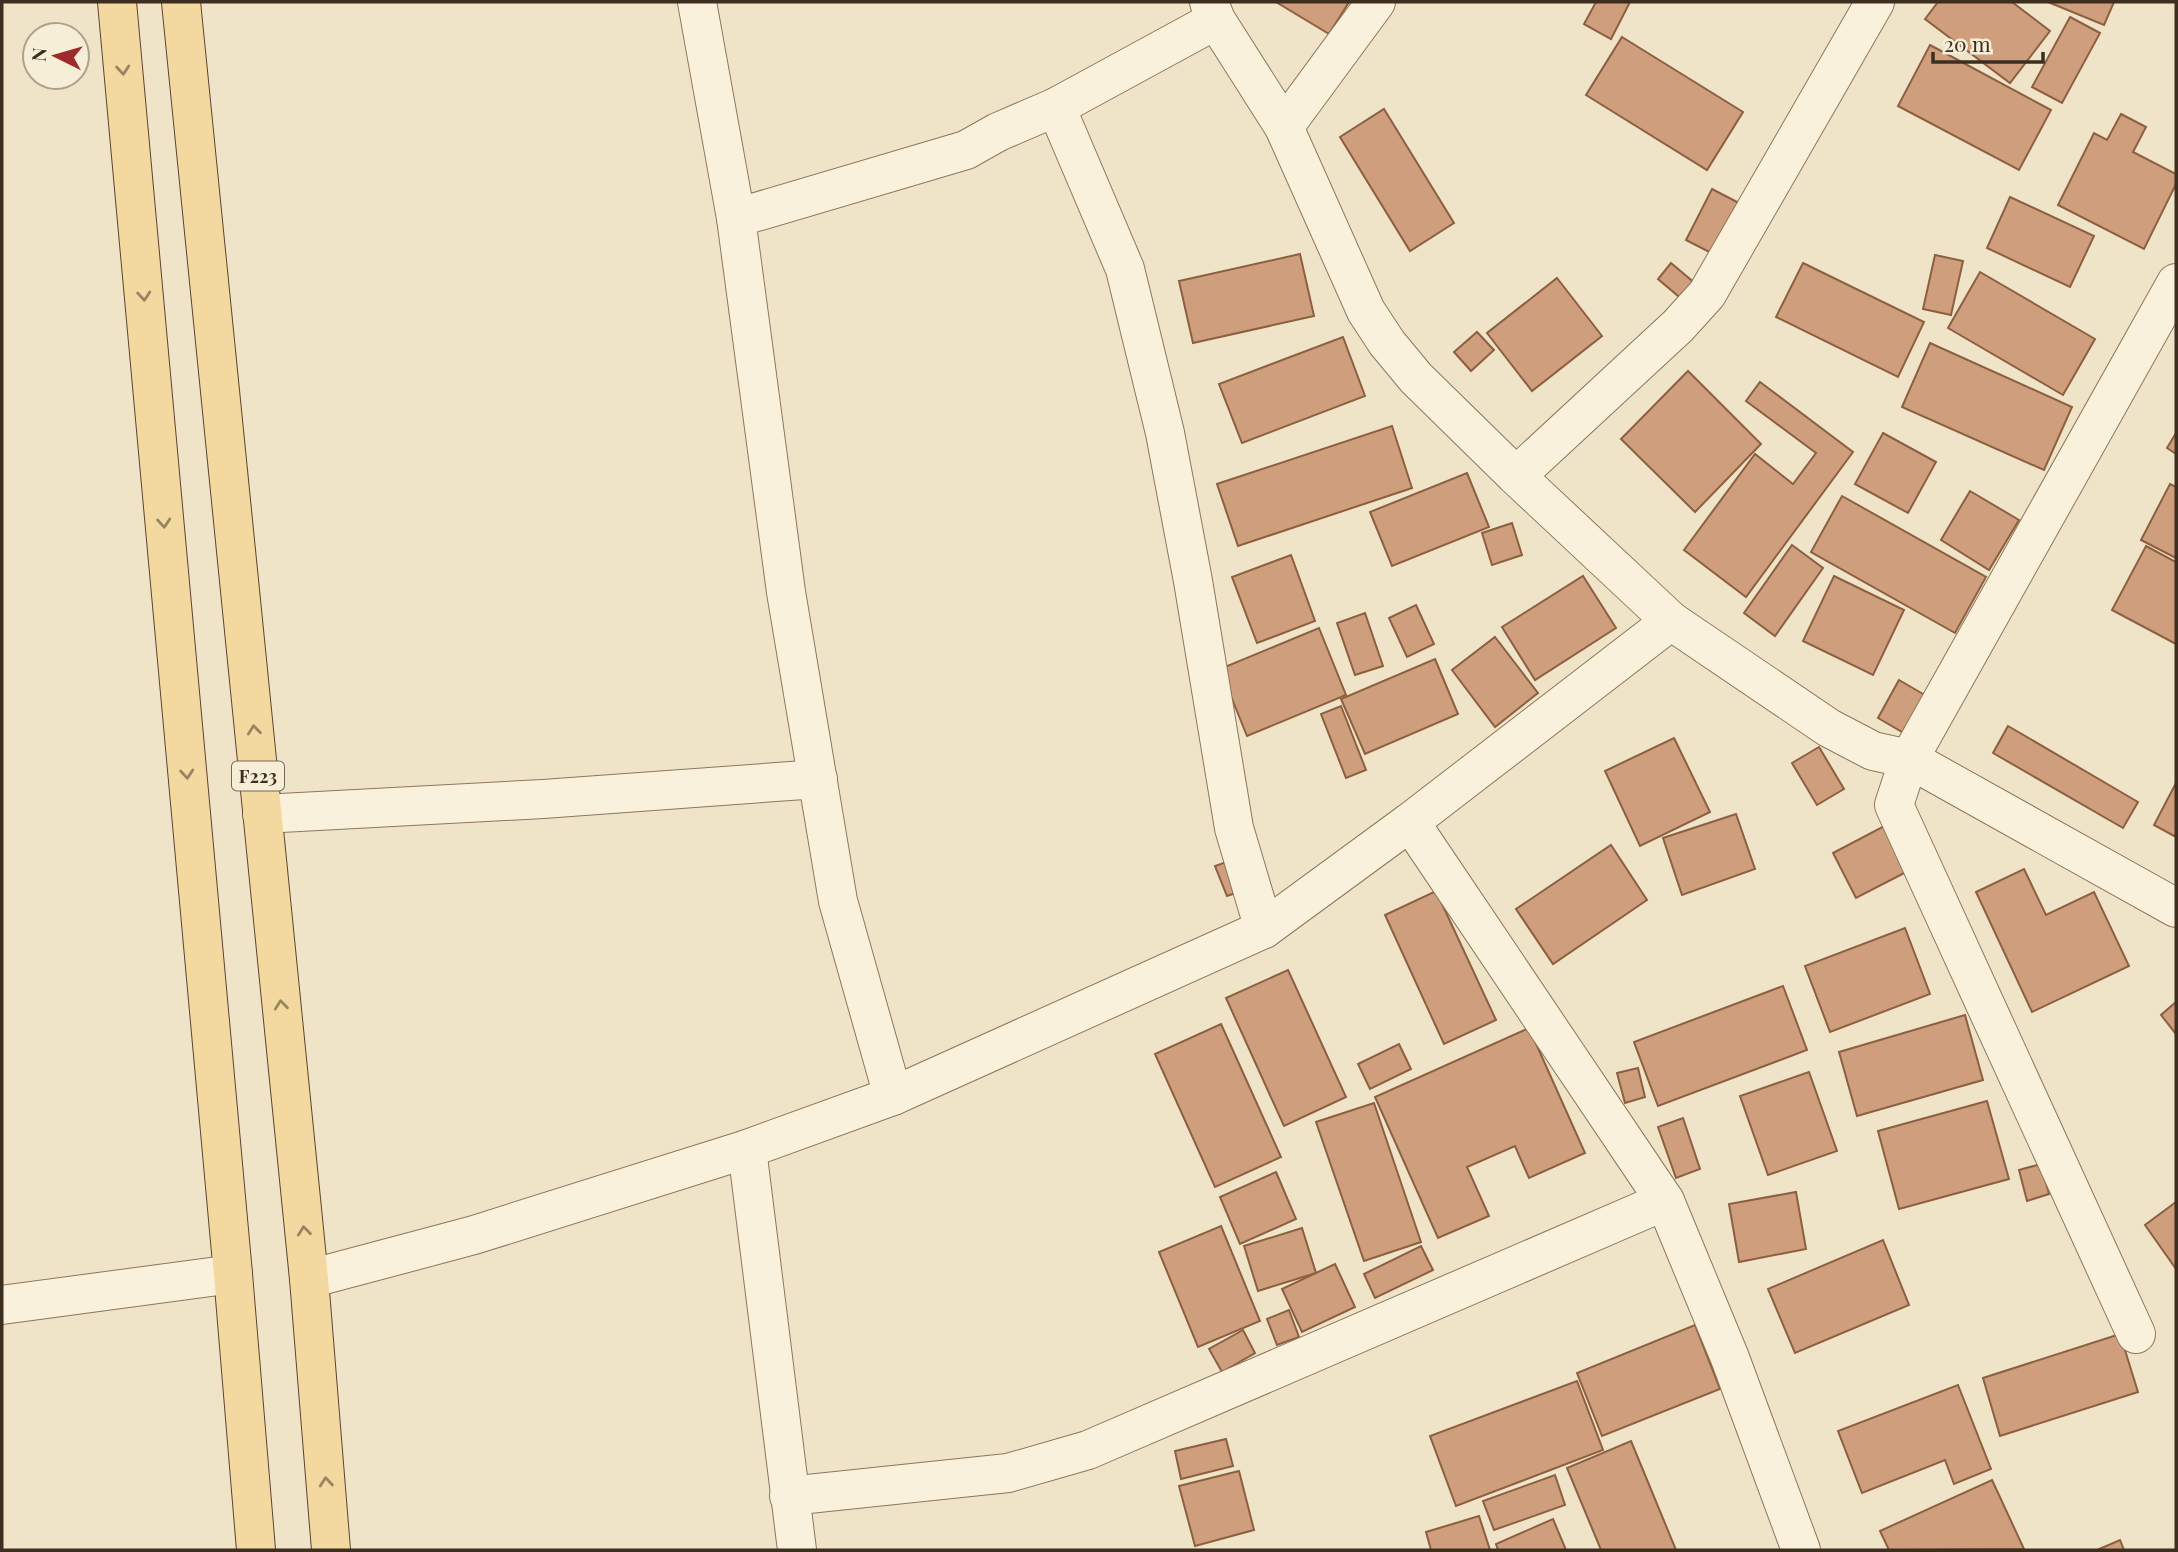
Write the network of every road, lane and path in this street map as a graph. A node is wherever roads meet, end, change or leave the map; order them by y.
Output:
1 (117, 2) edge
2 (181, 2) edge
3 (696, 2) edge
4 (1376, 2) edge
5 (1875, 2) edge
6 (1212, 11) edge
7 (1056, 107) junction
8 (1284, 127) junction
9 (736, 218) junction
10 (2176, 283) edge
11 (1516, 476) junction
12 (1671, 621) junction
13 (1909, 759) junction
14 (818, 779) junction
15 (262, 814) junction
16 (1410, 822) junction
17 (2176, 908) edge
18 (1264, 929) junction
19 (893, 1096) junction
20 (747, 1149) junction
21 (1665, 1200) junction
22 (233, 1274) junction
23 (309, 1279) junction
24 (2, 1305) edge
25 (2136, 1334) dead end
26 (789, 1496) junction
27 (1796, 1548) edge
28 (256, 1550) edge
29 (331, 1550) edge
30 (797, 1550) edge

1 -> 22 main road
15 -> 2 main road, F223
3 - 9 street
4 - 8 street
5 - 11 street
6 - 7 street
6 - 8 street
7 - 9 street
7 - 18 street
8 - 11 street
9 - 14 street
10 - 13 street
11 - 12 street
12 - 13 street
12 - 16 street
13 - 17 street
13 - 25 street
14 - 15 street
14 - 19 street
23 -> 15 main road, F223
16 - 18 street
16 - 21 street
18 - 19 street
19 - 20 street
20 - 23 street
20 - 26 street
21 - 26 street
21 - 27 street
22 - 24 street
22 - 28 main road
29 -> 23 main road, F223
26 - 30 street

